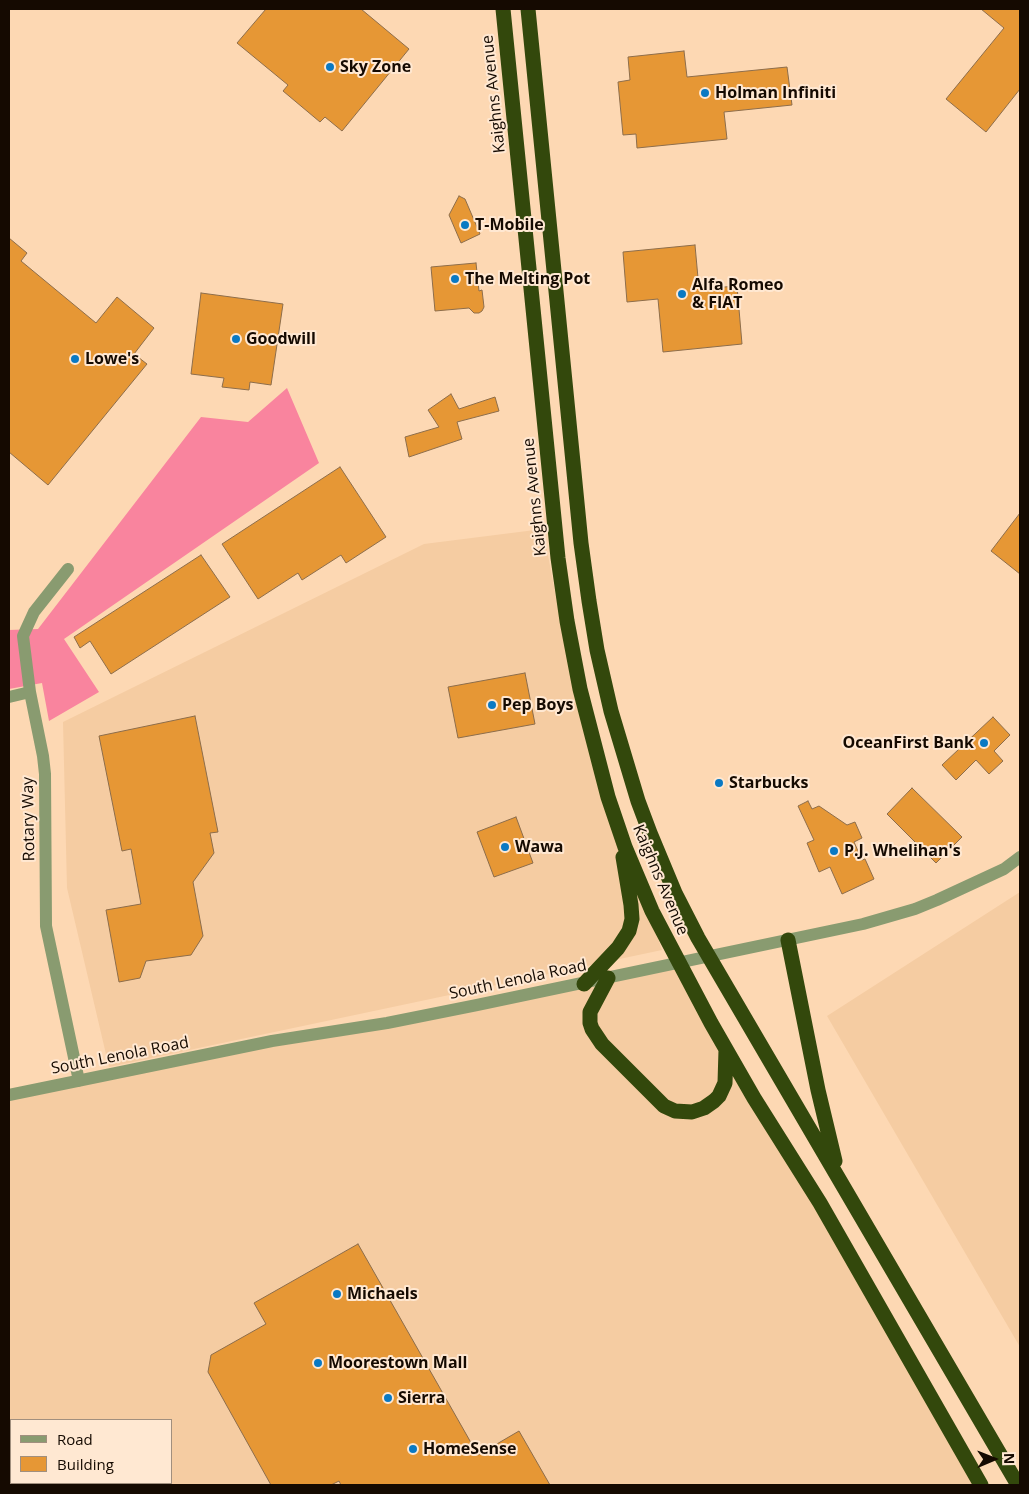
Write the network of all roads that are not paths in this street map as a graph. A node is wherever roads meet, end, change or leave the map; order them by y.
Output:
1 (503, 9) edge
2 (528, 9) edge
3 (68, 568) dead end
4 (30, 692) junction
5 (9, 697) edge
6 (616, 823) junction
7 (1020, 857) edge
8 (788, 940) junction
9 (708, 956) junction
10 (678, 963) junction
11 (608, 978) junction
12 (584, 984) junction
13 (726, 1048) junction
14 (79, 1081) junction
15 (9, 1095) edge
16 (838, 1177) junction
17 (981, 1485) edge
18 (1018, 1485) edge

1 - 6 highway, Kaighns Avenue
2 - 9 highway, Kaighns Avenue
3 - 4 street, Rotary Way
4 - 5 street
4 - 14 street, Rotary Way
6 - 10 highway, Kaighns Avenue
6 - 12 highway
7 - 8 street, South Lenola Road
8 - 9 street, South Lenola Road
8 - 16 highway
9 - 10 street, South Lenola Road
9 - 16 highway, Kaighns Avenue
10 - 11 street, South Lenola Road
10 - 13 highway
11 - 12 street, South Lenola Road
11 - 13 highway
12 - 14 street, South Lenola Road
13 - 17 highway
14 - 15 street, South Lenola Road
16 - 18 highway, Kaighns Avenue

